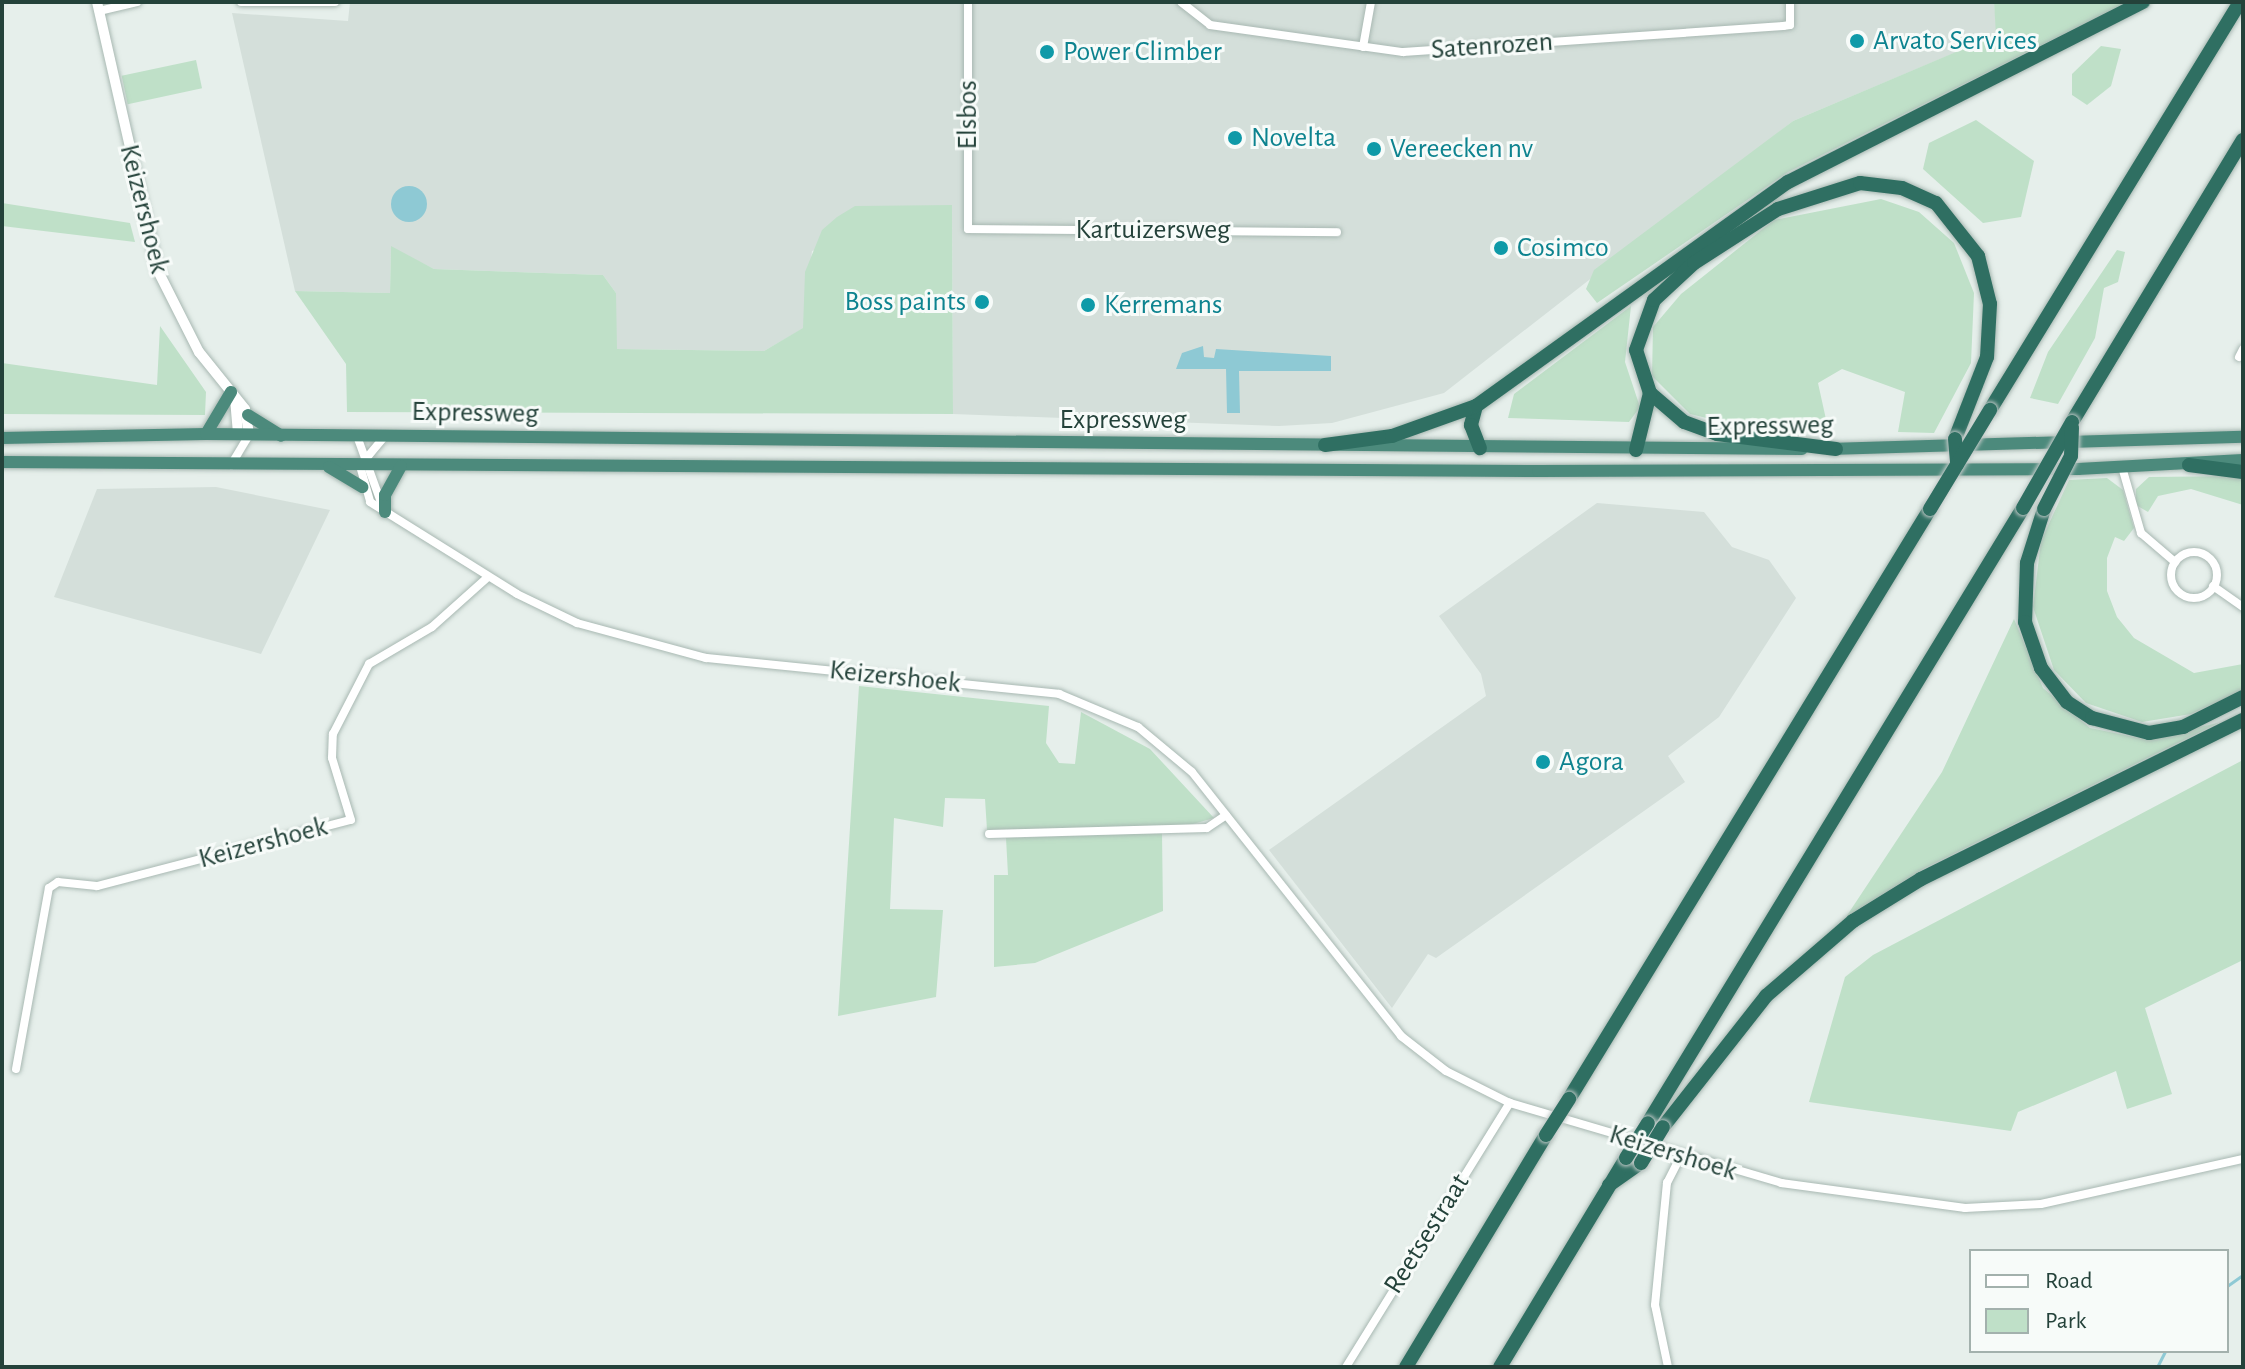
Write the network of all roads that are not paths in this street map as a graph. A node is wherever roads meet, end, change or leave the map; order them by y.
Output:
1 (137, 2) edge
2 (241, 2) edge
3 (335, 2) edge
4 (968, 2) edge
5 (1181, 2) edge
6 (1371, 2) edge
7 (1790, 2) edge
8 (2143, 2) edge
9 (2240, 2) edge
10 (98, 6) edge
11 (1363, 47) junction
12 (2243, 140) edge
13 (968, 229) joint
14 (1337, 232) dead end
15 (1650, 393) junction
16 (233, 395) junction
17 (1476, 406) junction
18 (248, 415) junction
19 (2072, 422) junction
20 (206, 434) junction
21 (243, 435) junction
22 (281, 436) junction
23 (357, 436) junction
24 (385, 436) junction
25 (2243, 437) edge
26 (2, 438) edge
27 (1325, 445) junction
28 (2113, 445) junction
29 (1480, 448) junction
30 (1836, 449) junction
31 (1636, 450) junction
32 (243, 452) junction
33 (2243, 460) edge
34 (2, 462) edge
35 (367, 463) junction
36 (1957, 464) junction
37 (2189, 465) junction
38 (230, 466) junction
39 (248, 466) junction
40 (401, 466) junction
41 (329, 467) junction
42 (2122, 467) junction
43 (1620, 470) junction
44 (1503, 471) junction
45 (2243, 472) edge
46 (362, 487) junction
47 (385, 512) junction
48 (2175, 562) junction
49 (488, 577) junction
50 (2213, 586) junction
51 (2243, 607) edge
52 (2243, 697) edge
53 (2243, 720) edge
54 (1226, 815) junction
55 (989, 834) dead end
56 (16, 1069) dead end
57 (1510, 1103) junction
58 (1680, 1157) junction
59 (2243, 1159) edge
60 (1633, 1160) junction
61 (1346, 1367) edge
62 (1406, 1367) edge
63 (1500, 1367) edge
64 (1668, 1367) edge

1 - 10 street
2 - 3 street
4 - 13 street, Elsbos
5 - 11 street, Satenrozen
6 - 11 street
7 - 11 street, Satenrozen
8 - 17 highway
9 - 36 highway, bridge
10 - 16 street, Keizershoek
12 - 19 highway
13 - 14 street, Kartuizersweg
15 - 30 highway
15 - 31 highway
15 - 36 highway, bridge
16 - 18 street, Keizershoek
16 - 20 highway
16 - 21 street
17 - 27 highway
17 - 29 highway
18 - 21 street
18 - 22 highway
19 - 52 highway, bridge
19 - 60 highway, bridge
20 - 21 highway, Expressweg
20 - 26 highway, Expressweg
21 - 22 highway, Expressweg
21 - 32 street
22 - 23 highway, Expressweg
23 - 24 highway, Expressweg
23 - 35 street
24 - 27 highway, Expressweg
24 - 35 street
25 - 28 highway, Expressweg
27 - 29 highway, Expressweg
28 - 30 highway, Expressweg
28 - 42 highway
29 - 31 highway, Expressweg
29 - 44 highway
30 - 31 highway, Expressweg
31 - 43 highway
32 - 38 street
32 - 39 street
33 - 37 highway, Expressweg
34 - 38 highway, Expressweg
35 - 40 highway, Expressweg
35 - 41 highway, Expressweg
35 - 46 street
35 - 47 street
36 - 62 highway, bridge
37 - 42 highway, Expressweg
37 - 45 highway
38 - 39 highway, Expressweg
39 - 41 highway, Expressweg
40 - 44 highway, Expressweg
40 - 47 highway
41 - 46 highway
42 - 43 highway, Expressweg
42 - 48 street
43 - 44 highway, Expressweg
46 - 47 street, Keizershoek
47 - 49 street, Keizershoek
48 - 50 street
48 - 50 street
49 - 54 street, Keizershoek
49 - 56 street, Keizershoek
50 - 51 street
53 - 60 highway, bridge
54 - 55 street
54 - 57 street, Keizershoek
57 - 58 street, Keizershoek
57 - 61 street, Reetsestraat
58 - 59 street, Keizershoek
58 - 64 street
60 - 63 highway

